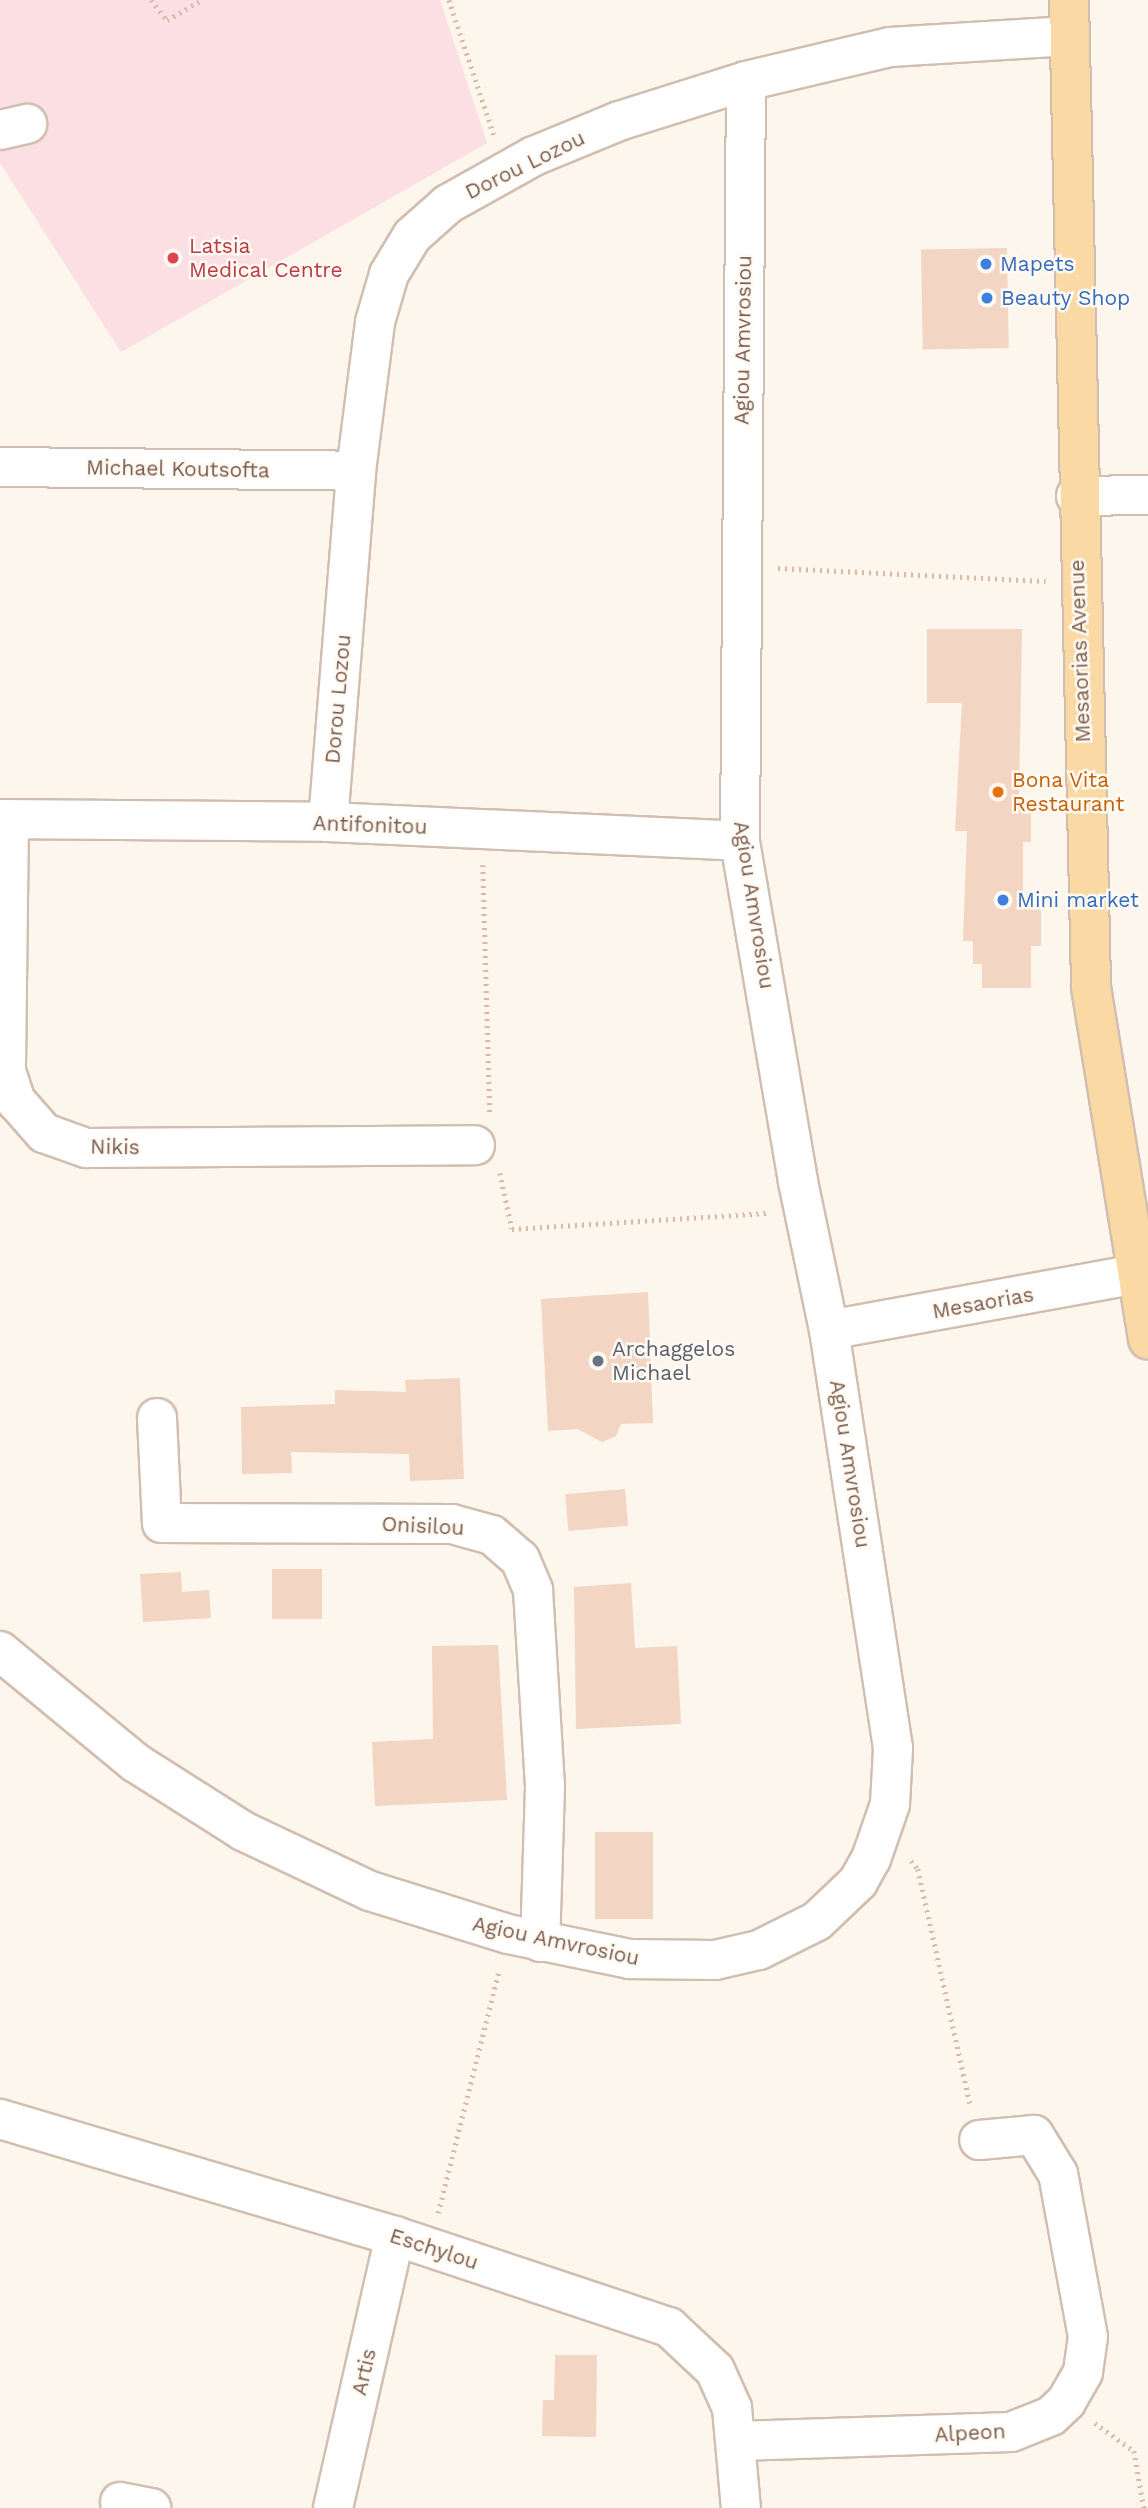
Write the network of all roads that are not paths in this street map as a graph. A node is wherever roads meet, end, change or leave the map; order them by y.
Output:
1 (1069, 18) edge
2 (746, 81) junction
3 (0, 467) edge
4 (356, 471) junction
5 (1148, 495) edge
6 (1076, 496) junction
7 (4, 819) edge
8 (328, 822) junction
9 (740, 841) junction
10 (487, 1157) road end
11 (1136, 1275) junction
12 (830, 1331) junction
13 (1148, 1339) edge
14 (158, 1418) dead end
15 (0, 1651) edge
16 (524, 1938) junction
17 (0, 2119) edge
18 (979, 2140) road end
19 (412, 2242) junction
20 (738, 2441) junction
21 (333, 2508) edge
22 (741, 2508) edge

1 - 2 street, Dorou Lozou
1 - 6 main road, Mesaorias Avenue
2 - 4 street, Dorou Lozou
2 - 9 street, Agiou Amvrosiou
3 - 4 street, Michael Koutsofta
4 - 8 street, Dorou Lozou
5 - 6 street
6 - 11 main road, Mesaorias Avenue
7 - 8 street, Antifonitou
7 - 10 street, Nikis
8 - 9 street, Antifonitou
9 - 12 street, Agiou Amvrosiou
11 - 12 street, Mesaorias
11 - 13 main road, Mesaorias Avenue
12 - 16 street, Agiou Amvrosiou
14 - 16 street, Onisilou
15 - 16 street, Agiou Amvrosiou
17 - 19 street, Eschylou
18 - 20 street, Alpeon
19 - 20 street, Eschylou
19 - 21 street, Artis
20 - 22 street, Eschylou

